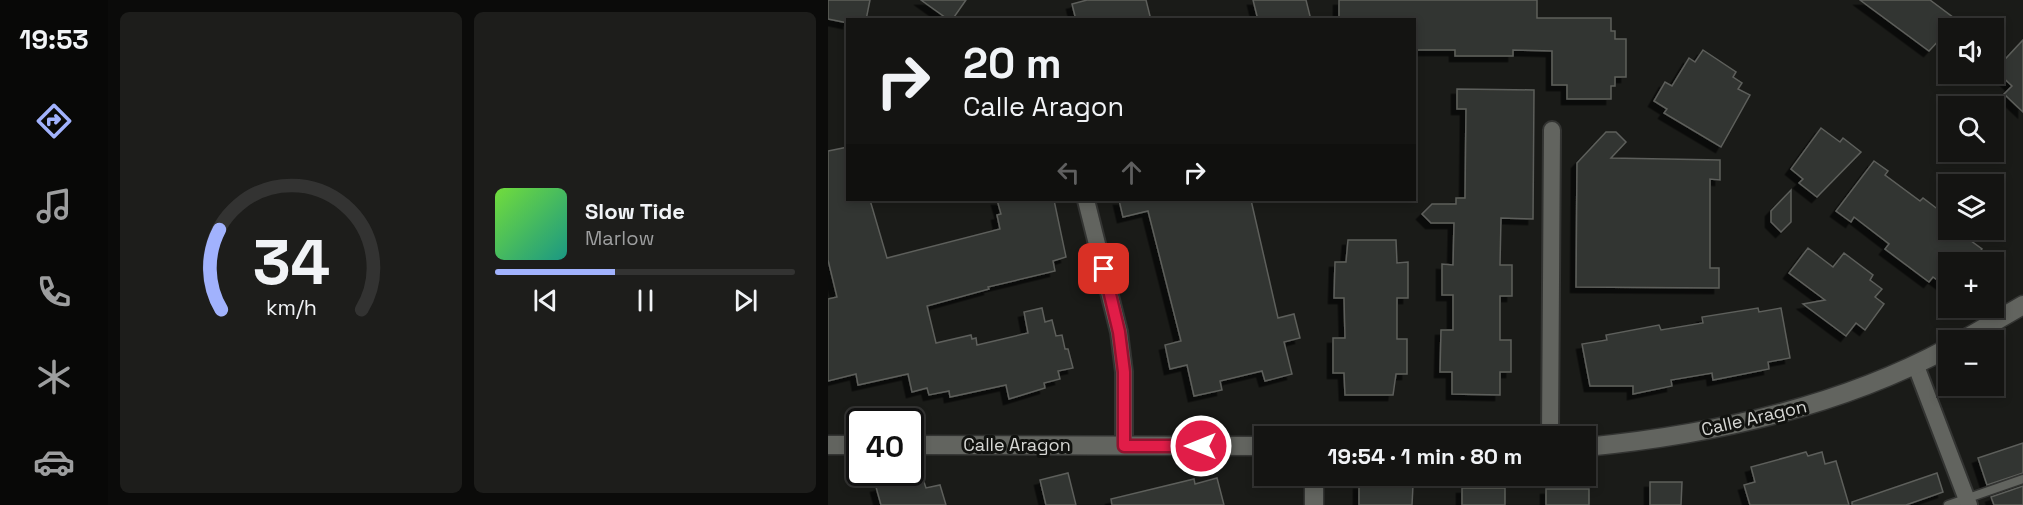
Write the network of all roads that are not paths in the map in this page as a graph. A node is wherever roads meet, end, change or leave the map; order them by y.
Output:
1 (1552, 130) dead end
2 (1086, 201) edge
3 (2023, 305) edge
4 (1980, 330) edge
5 (1938, 354) edge
6 (1916, 366) junction
7 (1550, 426) edge
8 (828, 445) edge
9 (846, 445) edge
10 (924, 445) edge
11 (1124, 446) junction
12 (1254, 446) edge
13 (1596, 446) edge
14 (2023, 479) edge
15 (1314, 486) edge
16 (1968, 502) edge
17 (1314, 505) edge
18 (1948, 505) edge

1 - 7 street
2 - 11 street
3 - 4 street
5 - 6 street, Calle Aragon
6 - 13 street, Calle Aragon
6 - 16 street
8 - 9 street
10 - 11 street, Calle Aragon
11 - 12 street, Calle Aragon
14 - 16 lane
15 - 17 street
16 - 18 lane

